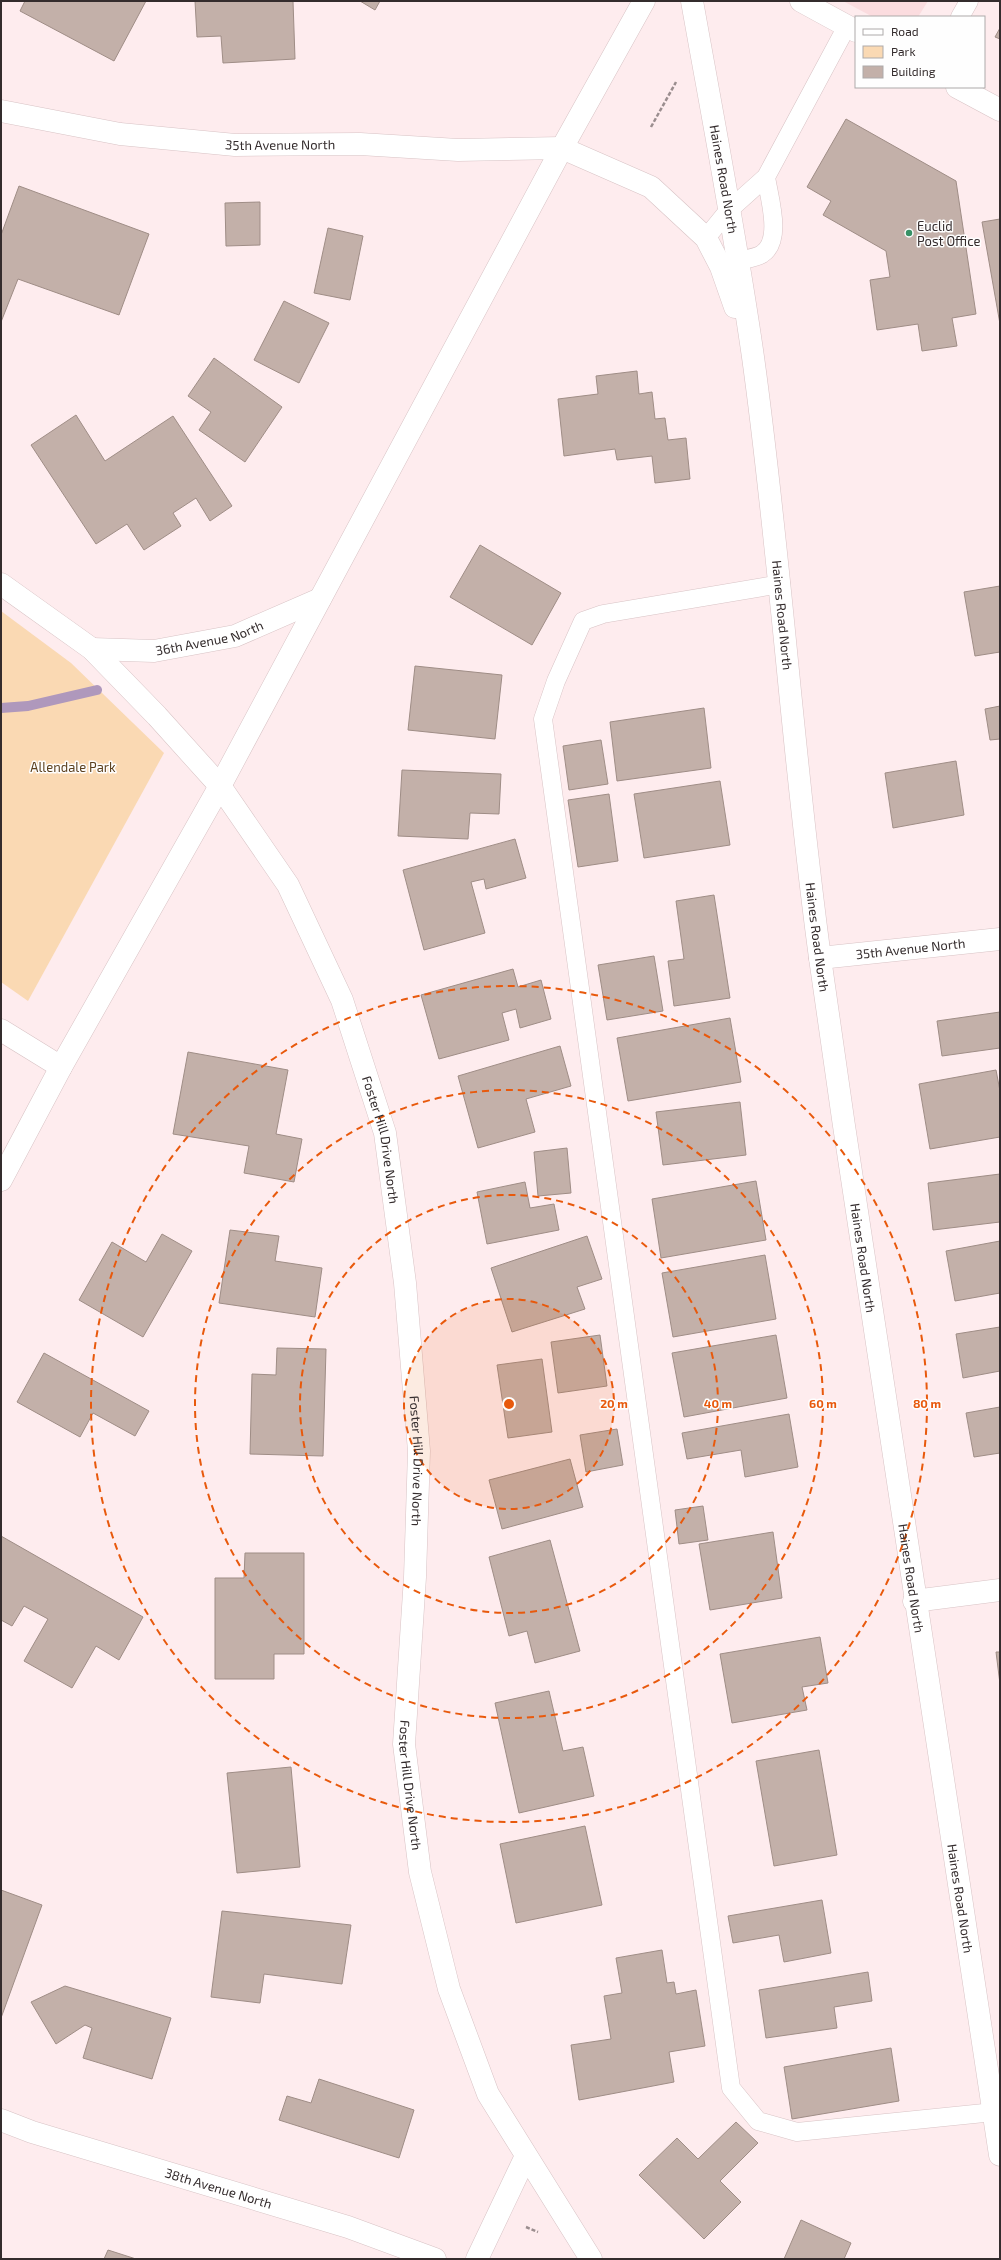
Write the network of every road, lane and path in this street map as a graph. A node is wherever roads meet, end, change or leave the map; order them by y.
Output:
1 (644, 1) edge
2 (692, 1) edge
3 (802, 1) edge
4 (969, 1) edge
5 (961, 16) edge
6 (852, 28) edge
7 (678, 79) dead end
8 (959, 88) edge
9 (1000, 110) edge
10 (1, 111) edge
11 (651, 127) dead end
12 (562, 148) junction
13 (766, 177) junction
14 (728, 211) junction
15 (706, 238) junction
16 (738, 261) junction
17 (753, 357) junction
18 (1, 584) edge
19 (781, 584) junction
20 (320, 598) junction
21 (92, 649) junction
22 (220, 786) junction
23 (1000, 939) edge
24 (820, 958) junction
25 (1, 1030) edge
26 (61, 1067) junction
27 (1, 1180) edge
28 (1000, 1590) edge
29 (914, 1601) junction
30 (996, 2117) edge
31 (1, 2120) edge
32 (1000, 2155) edge
33 (526, 2156) junction
34 (519, 2224) dead end
35 (546, 2235) dead end
36 (435, 2259) edge
37 (477, 2259) edge
38 (591, 2259) edge

1 - 12 street
2 - 14 street, Haines Road North
3 - 6 street
4 - 5 lane
6 - 13 lane
7 - 11 path
8 - 9 street
10 - 12 street, 35th Avenue North
12 - 15 street, Haines Road North
12 - 20 street
13 - 14 lane
13 - 16 lane
14 - 15 lane
14 - 16 street, Haines Road North
15 - 17 street, Haines Road North
16 - 17 street, Haines Road North
17 - 19 street, Haines Road North
18 - 21 street
19 - 24 street, Haines Road North
19 - 30 lane
20 - 21 street, 36th Avenue North
20 - 22 street
21 - 22 street
22 - 26 street
22 - 33 street, Foster Hill Drive North
23 - 24 street, 35th Avenue North
24 - 29 street, Haines Road North
25 - 26 street
26 - 27 street
28 - 29 street
29 - 30 street, Haines Road North
30 - 32 street, Haines Road North
31 - 36 street, 38th Avenue North
33 - 37 street
33 - 38 street, Foster Hill Drive North
34 - 35 path

